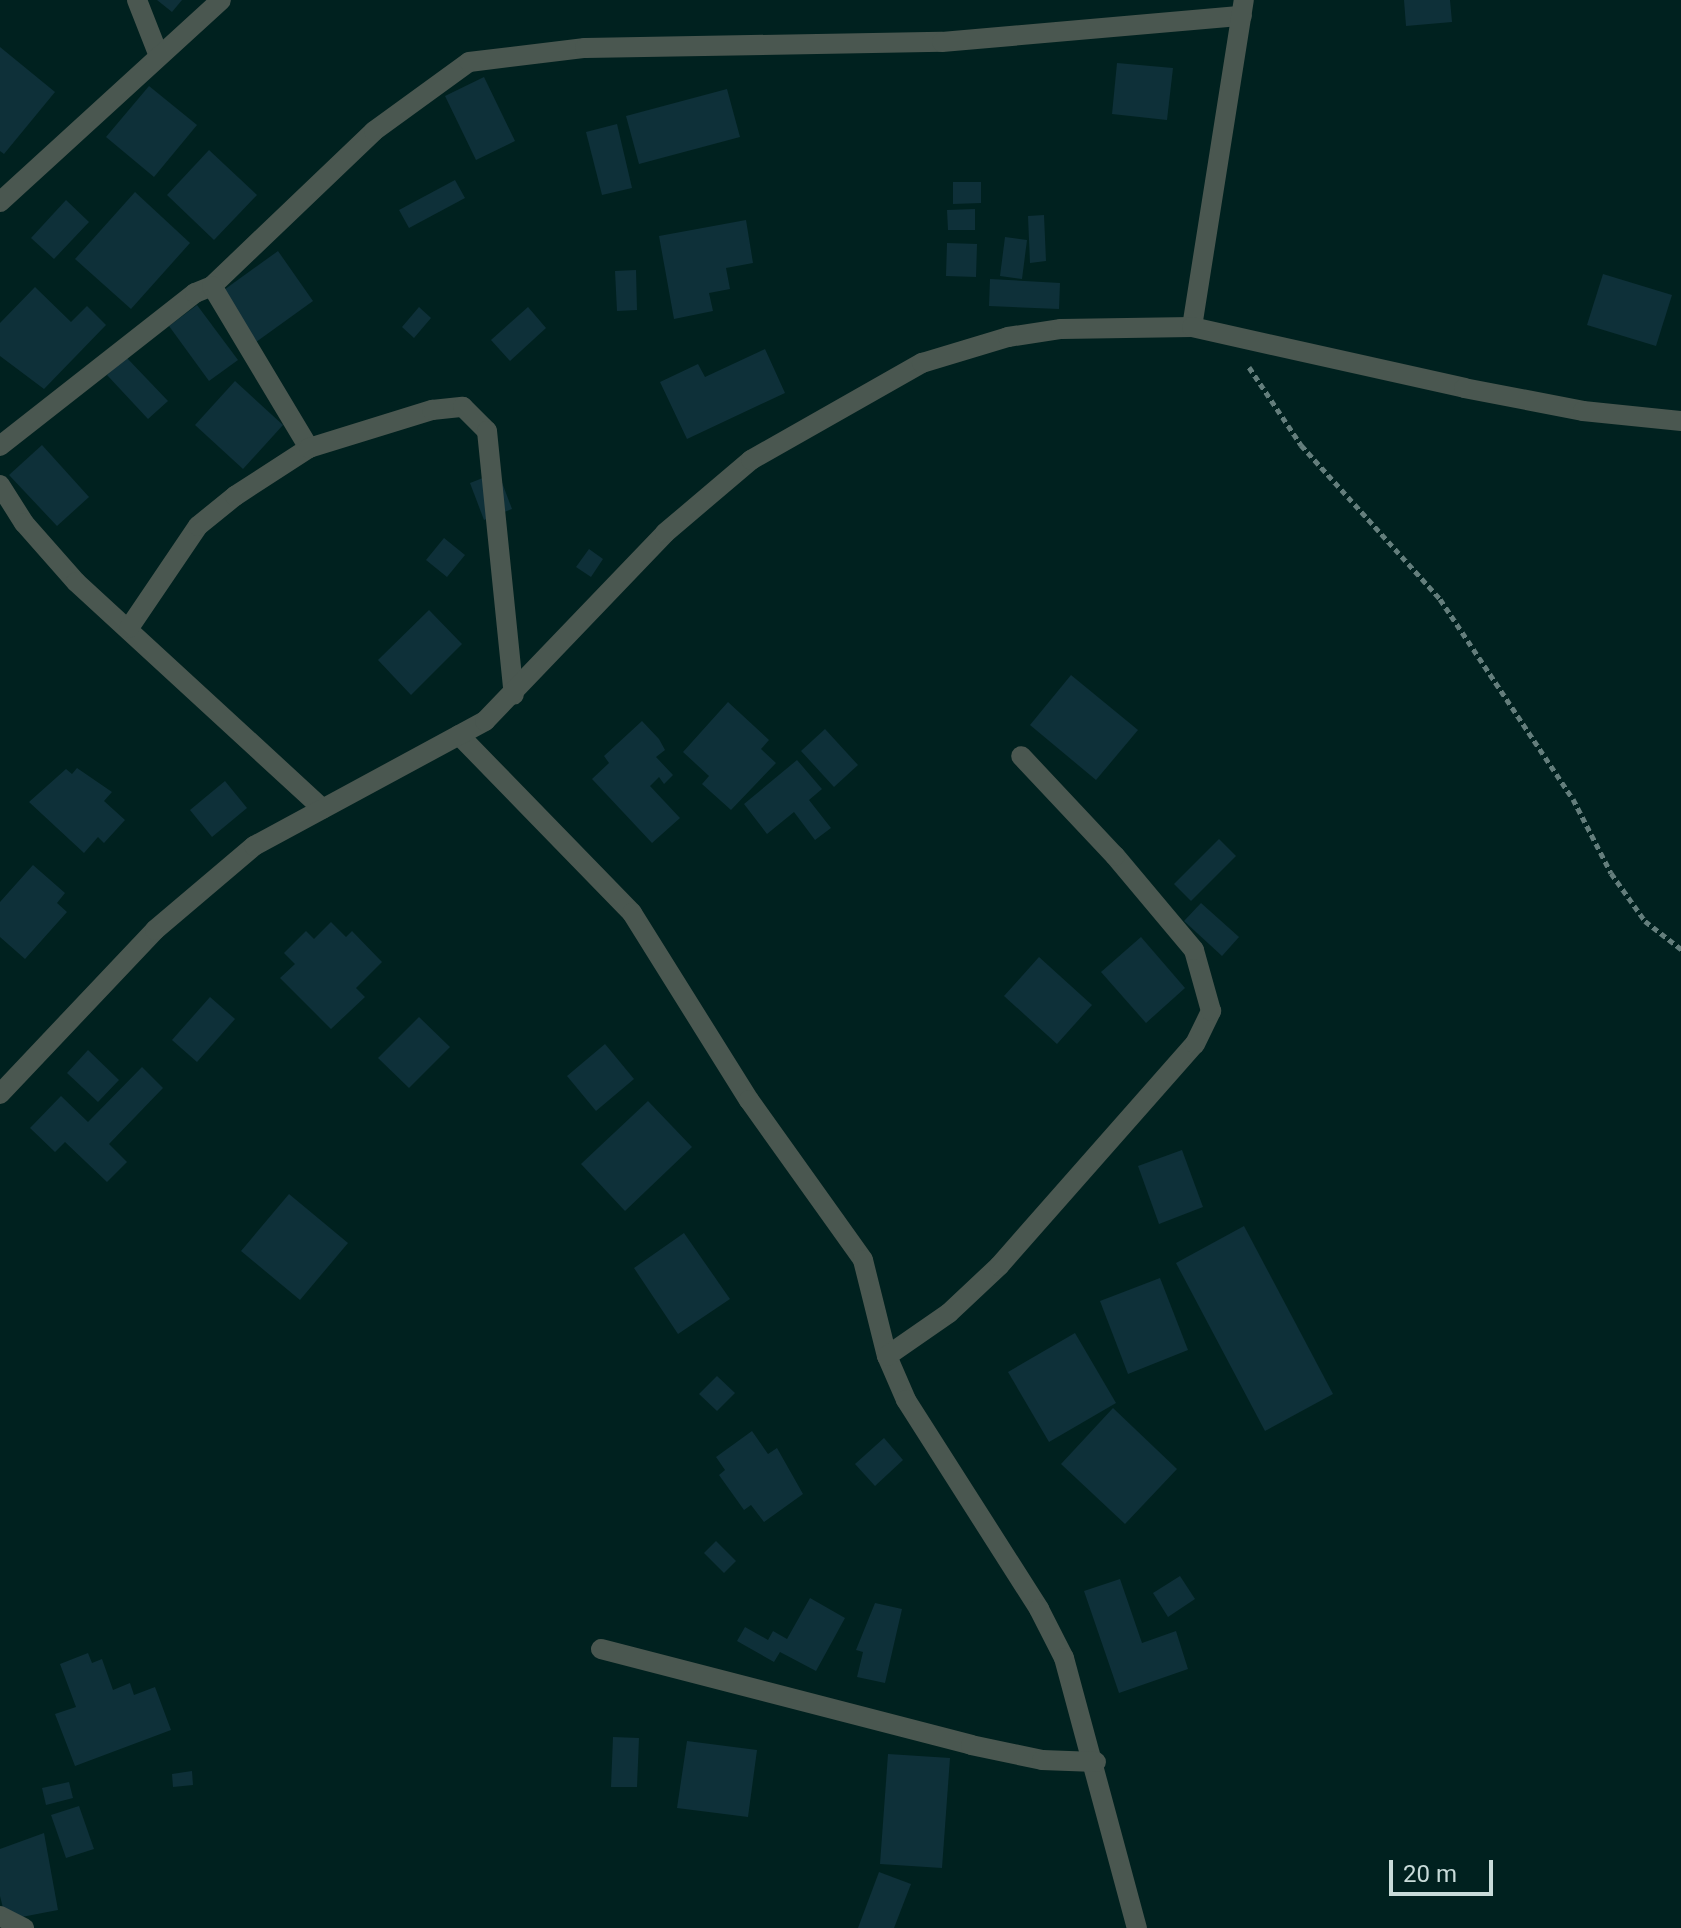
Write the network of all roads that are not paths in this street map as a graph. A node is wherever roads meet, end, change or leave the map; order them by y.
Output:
1 (137, 0) edge
2 (221, 0) edge
3 (1243, 8) edge
4 (159, 56) junction
5 (0, 202) edge
6 (212, 286) junction
7 (1192, 327) junction
8 (1681, 421) edge
9 (0, 446) edge
10 (309, 448) junction
11 (0, 485) edge
12 (129, 628) junction
13 (514, 695) junction
14 (459, 735) junction
15 (1021, 756) dead end
16 (323, 809) junction
17 (0, 1094) edge
18 (887, 1356) junction
19 (601, 1649) dead end
20 (1096, 1762) junction
21 (0, 1916) edge
22 (24, 1928) edge
23 (1137, 1928) edge

1 - 4 street
2 - 4 street
3 - 6 street
3 - 7 street
4 - 5 street
6 - 9 street
6 - 10 street
7 - 8 street
7 - 13 street
10 - 12 street
10 - 13 street
11 - 12 street
12 - 16 street
13 - 14 street
14 - 16 street
14 - 18 street
15 - 18 street
16 - 17 street
18 - 20 street
19 - 20 street
20 - 23 street
21 - 22 street

